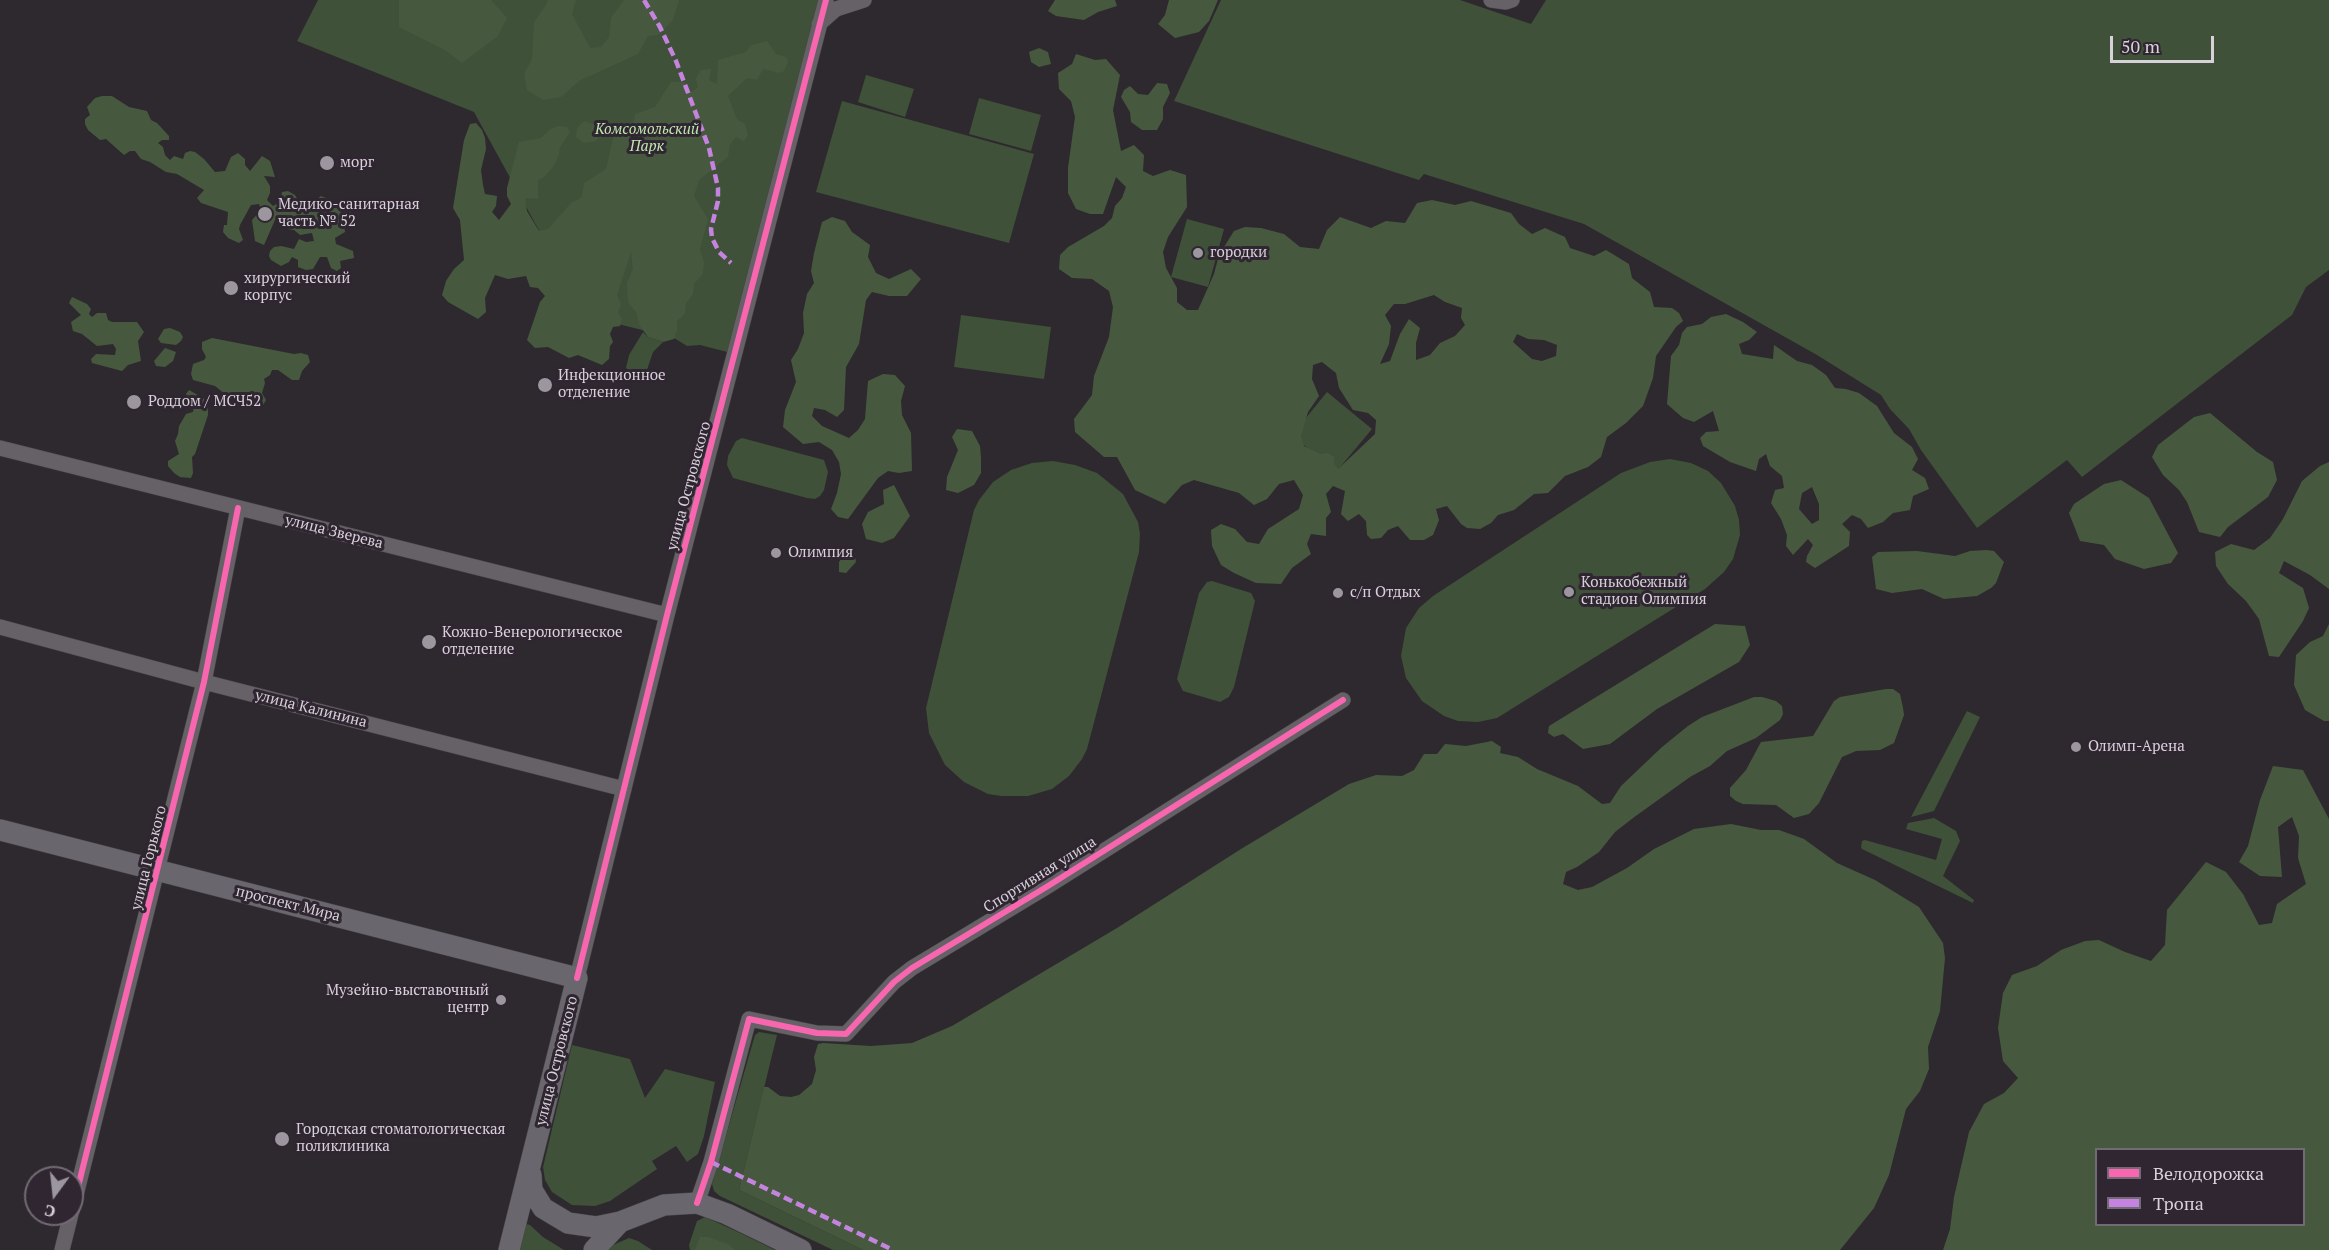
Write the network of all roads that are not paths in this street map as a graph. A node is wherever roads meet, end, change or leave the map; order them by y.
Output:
1 (826, 0) edge
2 (864, 0) edge
3 (1491, 0) edge
4 (1512, 0) edge
5 (819, 24) junction
6 (0, 448) edge
7 (238, 508) junction
8 (667, 615) junction
9 (0, 627) edge
10 (204, 682) junction
11 (1343, 700) dead end
12 (624, 789) junction
13 (0, 830) edge
14 (158, 870) junction
15 (577, 978) junction
16 (532, 1160) junction
17 (84, 1166) edge
18 (696, 1203) junction
19 (620, 1222) junction
20 (68, 1226) edge
21 (62, 1250) edge
22 (509, 1250) edge
23 (594, 1250) edge
24 (801, 1250) edge

1 - 5 street, улица Островского
2 - 5 street
3 - 4 street
5 - 8 street, улица Островского
6 - 7 street, улица Зверева
7 - 8 street, улица Зверева
7 - 10 street, улица Горького
8 - 12 street, улица Островского
9 - 10 street, улица Калинина
10 - 12 street, улица Калинина
10 - 14 street, улица Горького
11 - 18 street, Спортивная улица
12 - 15 street, улица Островского
13 - 14 main road, проспект Мира
14 - 15 main road, проспект Мира
14 - 17 street, улица Горького
15 - 16 main road, улица Островского
16 - 19 main road
16 - 22 main road, улица Островского
18 - 19 main road
18 - 24 main road
19 - 23 main road
20 - 21 street, улица Горького

